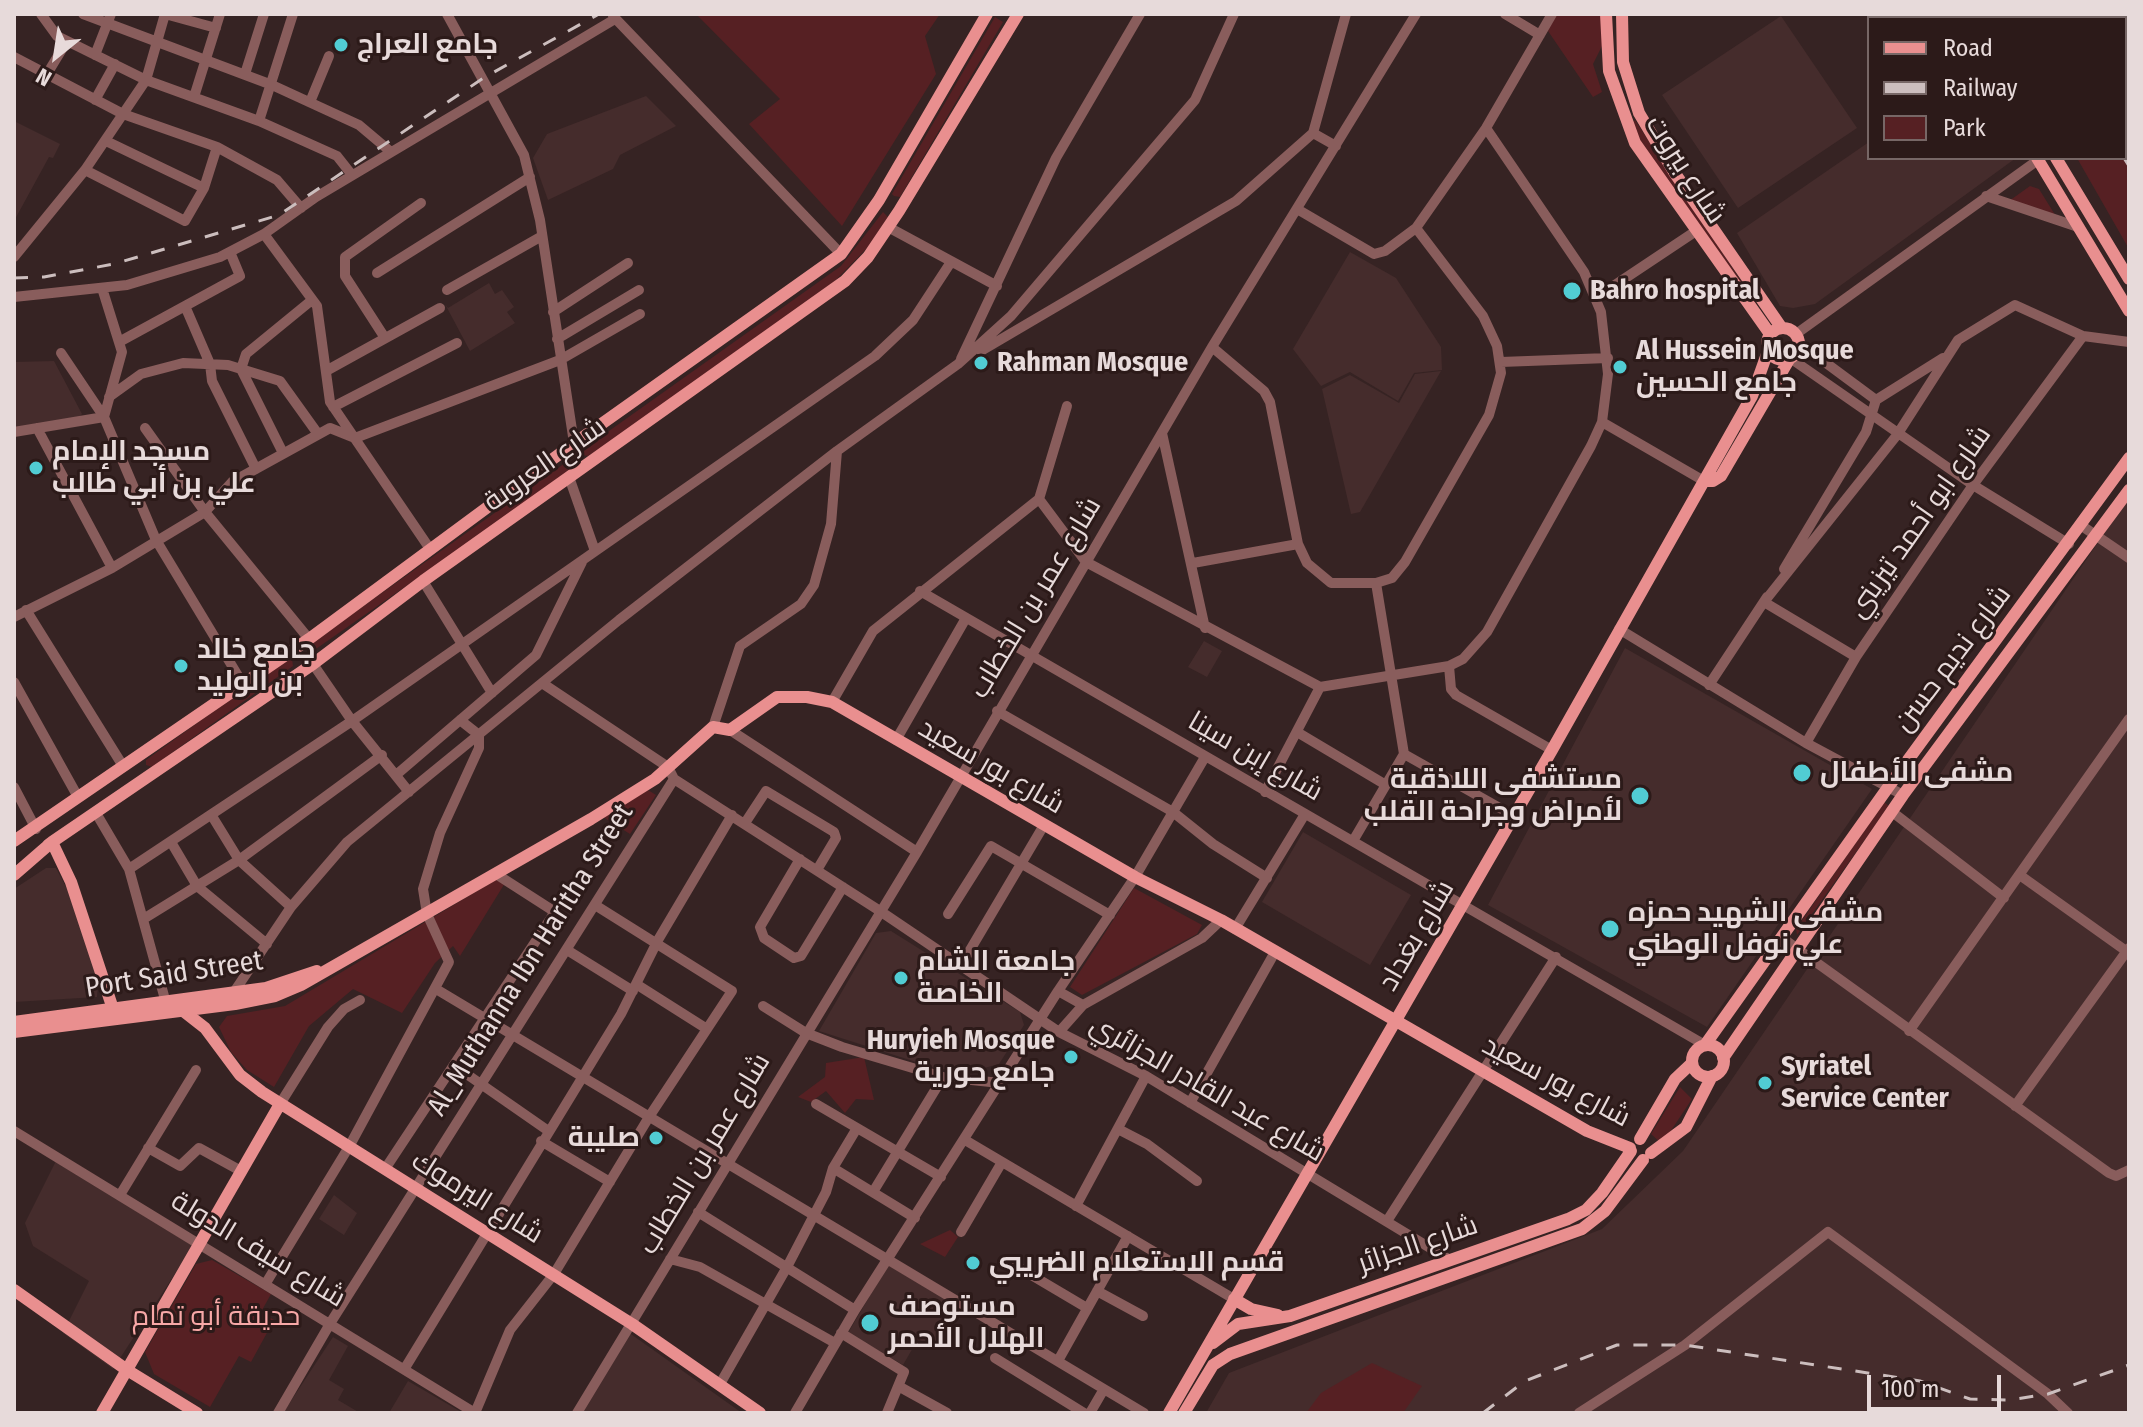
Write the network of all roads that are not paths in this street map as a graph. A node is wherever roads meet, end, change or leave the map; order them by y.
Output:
1 (41, 14) edge
2 (83, 14) edge
3 (165, 14) edge
4 (220, 14) edge
5 (264, 14) edge
6 (293, 14) edge
7 (447, 14) edge
8 (987, 14) edge
9 (1001, 14) edge
10 (1140, 14) edge
11 (1234, 14) edge
12 (1346, 14) edge
13 (1416, 14) edge
14 (1505, 14) edge
15 (1552, 14) edge
16 (1606, 14) edge
17 (1622, 14) edge
18 (613, 16) edge
19 (110, 18) edge
20 (1015, 18) edge
21 (216, 28) junction
22 (1540, 35) junction
23 (157, 39) junction
24 (67, 41) junction
25 (95, 55) junction
26 (329, 56) dead end
27 (14, 57) edge
28 (207, 59) junction
29 (115, 64) junction
30 (47, 74) junction
31 (245, 74) junction
32 (146, 80) junction
33 (272, 85) junction
34 (492, 92) junction
35 (194, 97) junction
36 (95, 100) junction
37 (310, 102) junction
38 (1639, 113) junction
39 (123, 114) junction
40 (1623, 117) junction
41 (259, 121) junction
42 (1486, 128) junction
43 (1313, 133) junction
44 (106, 141) junction
45 (1336, 146) junction
46 (217, 147) junction
47 (391, 152) junction
48 (2036, 160) edge
49 (2038, 160) edge
50 (2057, 160) edge
51 (85, 170) junction
52 (352, 175) junction
53 (530, 177) junction
54 (204, 188) junction
55 (1986, 196) junction
56 (879, 200) junction
57 (421, 203) dead end
58 (301, 208) junction
59 (1297, 209) junction
60 (899, 211) junction
61 (888, 227) junction
62 (2078, 227) junction
63 (1416, 228) junction
64 (1696, 231) junction
65 (264, 234) junction
66 (542, 236) junction
67 (230, 252) junction
68 (841, 254) junction
69 (14, 257) edge
70 (951, 262) junction
71 (628, 263) dead end
72 (377, 273) dead end
73 (2129, 279) edge
74 (997, 286) junction
75 (102, 288) junction
76 (447, 290) dead end
77 (639, 290) dead end
78 (14, 297) edge
79 (1597, 297) junction
80 (312, 300) junction
81 (185, 306) junction
82 (440, 308) dead end
83 (2129, 311) edge
84 (553, 312) junction
85 (640, 314) dead end
86 (1775, 331) junction
87 (2083, 336) junction
88 (385, 338) junction
89 (1798, 338) junction
90 (557, 339) junction
91 (119, 342) junction
92 (2129, 342) edge
93 (457, 343) dead end
94 (1212, 347) junction
95 (1768, 351) junction
96 (61, 353) dead end
97 (1945, 357) junction
98 (1608, 358) junction
99 (1790, 358) junction
100 (560, 360) junction
101 (1501, 362) junction
102 (210, 364) junction
103 (958, 364) junction
104 (241, 369) junction
105 (326, 371) junction
106 (109, 397) junction
107 (1876, 400) junction
108 (1067, 406) dead end
109 (333, 407) junction
110 (1870, 413) junction
111 (104, 417) junction
112 (1602, 422) junction
113 (37, 428) junction
114 (145, 428) dead end
115 (14, 432) edge
116 (1162, 433) junction
117 (318, 434) junction
118 (1897, 435) junction
119 (355, 438) junction
120 (571, 445) junction
121 (837, 451) junction
122 (283, 453) junction
123 (2129, 458) edge
124 (585, 466) junction
125 (256, 469) junction
126 (569, 477) junction
127 (1704, 481) junction
128 (1973, 485) junction
129 (2129, 490) edge
130 (1039, 499) junction
131 (205, 512) junction
132 (2082, 526) junction
133 (2096, 535) junction
134 (156, 540) junction
135 (1298, 544) junction
136 (2069, 544) junction
137 (430, 549) junction
138 (595, 551) junction
139 (2129, 558) edge
140 (583, 560) junction
141 (1086, 562) junction
142 (1193, 563) junction
143 (112, 568) junction
144 (423, 581) junction
145 (1376, 583) junction
146 (920, 591) junction
147 (1764, 602) junction
148 (26, 610) junction
149 (14, 617) edge
150 (966, 618) junction
151 (1205, 628) junction
152 (1619, 629) junction
153 (309, 639) junction
154 (463, 644) junction
155 (298, 646) junction
156 (1030, 656) junction
157 (1856, 657) junction
158 (313, 664) junction
159 (1449, 666) junction
160 (1391, 675) junction
161 (14, 682) edge
162 (542, 683) junction
163 (243, 684) junction
164 (1709, 685) junction
165 (1320, 687) junction
166 (492, 693) junction
167 (832, 702) junction
168 (997, 711) junction
169 (2129, 719) edge
170 (460, 720) junction
171 (352, 721) junction
172 (713, 727) junction
173 (730, 730) junction
174 (1297, 732) junction
175 (479, 735) junction
176 (896, 740) junction
177 (1806, 743) junction
178 (1552, 750) junction
179 (1404, 754) junction
180 (382, 755) junction
181 (1205, 757) junction
182 (123, 766) junction
183 (671, 773) junction
184 (396, 775) junction
185 (960, 775) junction
186 (1386, 785) junction
187 (1889, 786) junction
188 (14, 787) edge
189 (409, 792) junction
190 (1265, 792) junction
191 (1903, 795) junction
192 (78, 797) junction
193 (1891, 811) junction
194 (1173, 812) junction
195 (96, 813) junction
196 (1305, 814) junction
197 (732, 815) junction
198 (212, 816) junction
199 (1514, 816) junction
200 (745, 823) junction
201 (1044, 825) junction
202 (36, 829) junction
203 (14, 841) edge
204 (1353, 841) junction
205 (52, 842) junction
206 (171, 842) junction
207 (14, 848) edge
208 (917, 852) junction
209 (800, 859) junction
210 (239, 860) junction
211 (1021, 863) junction
212 (14, 865) edge
213 (129, 869) junction
214 (817, 870) junction
215 (496, 874) junction
216 (14, 875) edge
217 (2021, 876) junction
218 (1135, 877) junction
219 (1267, 878) junction
220 (197, 886) junction
221 (843, 887) junction
222 (2004, 898) junction
223 (1464, 904) junction
224 (595, 905) junction
225 (291, 907) junction
226 (880, 911) junction
227 (427, 914) junction
228 (948, 914) dead end
229 (1110, 915) junction
230 (145, 918) junction
231 (1221, 920) junction
232 (1235, 929) junction
233 (1781, 937) junction
234 (657, 943) junction
235 (267, 944) junction
236 (1797, 949) junction
237 (567, 950) junction
238 (2128, 951) edge
239 (1275, 952) junction
240 (1556, 957) junction
241 (339, 966) junction
242 (960, 967) junction
243 (635, 987) junction
244 (436, 989) junction
245 (1058, 991) junction
246 (234, 992) junction
247 (360, 1000) dead end
248 (166, 1003) junction
249 (1083, 1005) junction
250 (763, 1006) dead end
251 (113, 1009) junction
252 (182, 1010) junction
253 (1040, 1019) junction
254 (1396, 1019) junction
255 (485, 1020) junction
256 (14, 1022) edge
257 (707, 1029) junction
258 (1909, 1031) junction
259 (14, 1032) edge
260 (1059, 1032) junction
261 (806, 1033) junction
262 (511, 1036) junction
263 (1705, 1045) junction
264 (1723, 1058) junction
265 (1692, 1063) junction
266 (455, 1066) junction
267 (196, 1070) dead end
268 (1483, 1072) junction
269 (1146, 1076) junction
270 (1712, 1076) junction
271 (943, 1077) junction
272 (580, 1078) junction
273 (1000, 1083) junction
274 (481, 1084) junction
275 (1190, 1103) junction
276 (280, 1104) junction
277 (816, 1104) dead end
278 (2015, 1106) junction
279 (649, 1117) junction
280 (857, 1128) junction
281 (1118, 1129) junction
282 (547, 1130) junction
283 (14, 1131) edge
284 (965, 1140) junction
285 (541, 1141) junction
286 (350, 1145) junction
287 (1634, 1146) junction
288 (148, 1148) junction
289 (897, 1151) junction
290 (1647, 1157) junction
291 (727, 1162) junction
292 (1002, 1162) junction
293 (833, 1168) junction
294 (385, 1169) junction
295 (2129, 1170) edge
296 (241, 1171) junction
297 (1308, 1174) junction
298 (941, 1177) junction
299 (1197, 1181) dead end
300 (610, 1182) junction
301 (414, 1190) junction
302 (873, 1192) junction
303 (120, 1195) junction
304 (1076, 1206) junction
305 (698, 1212) junction
306 (813, 1217) junction
307 (915, 1218) junction
308 (1568, 1219) junction
309 (1387, 1221) junction
310 (961, 1232) dead end
311 (1574, 1233) junction
312 (490, 1234) junction
313 (1128, 1236) junction
314 (200, 1243) junction
315 (670, 1259) junction
316 (1450, 1260) junction
317 (887, 1261) junction
318 (1011, 1263) dead end
319 (787, 1267) junction
320 (1463, 1271) junction
321 (554, 1274) junction
322 (266, 1283) junction
323 (14, 1290) edge
324 (1097, 1291) junction
325 (1234, 1299) junction
326 (766, 1304) junction
327 (1087, 1308) junction
328 (855, 1310) junction
329 (1143, 1316) dead end
330 (1290, 1316) junction
331 (331, 1322) junction
332 (632, 1324) junction
333 (838, 1338) junction
334 (1203, 1354) junction
335 (995, 1358) dead end
336 (1059, 1359) junction
337 (405, 1368) junction
338 (127, 1370) junction
339 (720, 1384) junction
340 (900, 1387) junction
341 (1104, 1389) junction
342 (102, 1413) edge
343 (197, 1413) edge
344 (278, 1413) edge
345 (475, 1413) edge
346 (577, 1413) edge
347 (760, 1413) edge
348 (795, 1413) edge
349 (887, 1413) edge
350 (947, 1413) edge
351 (1087, 1413) edge
352 (1144, 1413) edge
353 (1169, 1413) edge
354 (1184, 1413) edge
355 (1579, 1413) edge
356 (2068, 1413) edge

1 - 24 street
2 - 19 street
3 - 21 street
3 - 23 street
4 - 21 street
5 - 31 street
6 - 33 street
7 - 34 street
8 - 56 main road, شارع العروبة
9 - 20 main road
10 - 74 street
11 - 103 street
12 - 43 street
13 - 45 street, شارع عمر بن الخطاب
14 - 22 street
15 - 22 street
16 - 40 main road, شارع بيروت
17 - 38 main road, شارع بيروت
18 - 34 street
18 - 68 street
19 - 23 street
19 - 25 street
20 - 60 main road, شارع العروبة
21 - 28 street
22 - 42 street
23 - 28 street
23 - 32 street
24 - 25 street
24 - 30 street
25 - 29 street
26 - 37 street
27 - 30 street
28 - 31 street
28 - 35 street
29 - 32 street
29 - 36 street
30 - 36 street
31 - 33 street
32 - 35 street
32 - 39 street
33 - 37 street
33 - 41 street
34 - 47 street
34 - 53 street
35 - 41 street
36 - 39 street
37 - 47 street
38 - 40 main road
38 - 86 main road, شارع بيروت
39 - 44 street
39 - 46 street
40 - 64 main road, شارع بيروت
41 - 52 street
42 - 63 street
42 - 79 street
43 - 45 street
43 - 103 street
44 - 51 street
44 - 54 street
45 - 59 street, شارع عمر بن الخطاب
46 - 54 street
46 - 58 street
47 - 52 street
48 - 55 street
49 - 62 main road
50 - 73 main road
51 - 54 street
51 - 69 street
52 - 58 street
53 - 66 street
53 - 72 street
55 - 62 street
55 - 89 street
56 - 60 main road
56 - 68 main road, شارع العروبة
57 - 88 street
58 - 65 street
59 - 63 street
59 - 94 street, شارع عمر بن الخطاب
60 - 61 main road, شارع العروبة
61 - 70 street
61 - 124 main road, شارع العروبة
62 - 83 main road
63 - 101 street
64 - 79 street
64 - 86 main road, شارع بيروت
65 - 67 street
65 - 80 street
66 - 76 street
66 - 84 street
67 - 75 street
67 - 81 street
68 - 120 main road, شارع العروبة
70 - 74 street
70 - 138 street
71 - 84 street
74 - 103 street
75 - 78 street
75 - 91 street
77 - 90 street
79 - 98 street
80 - 104 street
80 - 105 street
81 - 91 street
81 - 102 street
82 - 88 street
84 - 90 street
85 - 100 street
86 - 89 main road, شارع بيروت
86 - 95 main road
87 - 92 street
87 - 97 street
87 - 128 street, شارع ابو أحمد تيزيني
88 - 105 street
89 - 99 main road
89 - 107 street
90 - 100 street
91 - 106 street
93 - 109 street
94 - 116 street, شارع عمر بن الخطاب
94 - 135 street
95 - 99 main road
95 - 127 main road, شارع بغداد
96 - 111 street
97 - 107 street
97 - 118 street
98 - 101 street
98 - 112 street
99 - 110 street
99 - 127 main road, شارع بغداد
100 - 119 street
100 - 120 street
101 - 145 street
102 - 104 street
102 - 106 street
102 - 125 street
103 - 121 street
104 - 117 street
104 - 122 street
105 - 109 street
106 - 111 street
107 - 110 street
108 - 130 street
109 - 119 street
110 - 118 street
110 - 147 street
111 - 113 street
111 - 134 street
112 - 127 street
112 - 159 street
113 - 115 street
113 - 143 street
114 - 131 street
116 - 141 street, شارع عمر بن الخطاب
116 - 142 street
117 - 119 street
117 - 122 street
118 - 128 street
118 - 147 street
119 - 137 street
120 - 124 main road
120 - 137 main road, شارع العروبة
121 - 162 street
121 - 172 street
122 - 125 street
123 - 132 main road, شارع نديم حسن
124 - 126 main road, شارع العروبة
125 - 131 street
126 - 138 street
126 - 144 main road, شارع العروبة
127 - 152 main road, شارع بغداد
128 - 136 street
128 - 157 street, شارع ابو أحمد تيزيني
129 - 133 main road, شارع نديم حسن
130 - 141 street
130 - 146 street
131 - 134 street
131 - 153 street
132 - 133 street
132 - 136 main road, شارع نديم حسن
133 - 139 street
133 - 191 main road, شارع نديم حسن
134 - 143 street
134 - 163 street
135 - 142 street
135 - 145 street
136 - 187 main road, شارع نديم حسن
137 - 153 main road, شارع العروبة
138 - 140 street
140 - 154 street
140 - 166 street
141 - 151 street
141 - 156 street, شارع عمر بن الخطاب
142 - 151 street
143 - 148 street
144 - 154 street
144 - 158 main road, شارع العروبة
145 - 160 street
146 - 150 street, شارع إبن سينا
146 - 167 street
147 - 157 street
147 - 164 street
148 - 149 street
148 - 182 street
150 - 156 street, شارع إبن سينا
150 - 176 street
151 - 165 street
152 - 164 street
152 - 178 main road, شارع بغداد
153 - 155 main road, شارع العروبة
154 - 166 street
154 - 171 street
155 - 158 main road
155 - 163 main road, شارع العروبة
156 - 168 street, شارع عمر بن الخطاب
156 - 181 street, شارع إبن سينا
157 - 177 street, شارع ابو أحمد تيزيني
158 - 171 street
158 - 195 main road, شارع العروبة
159 - 160 street
159 - 178 street
160 - 165 street
160 - 179 street
161 - 192 street
162 - 175 street
162 - 183 street, شارع عبد القادر الجزائري
163 - 182 main road, شارع العروبة
164 - 177 street
165 - 174 street
166 - 170 street
167 - 173 main road, شارع بور سعيد
167 - 176 main road, شارع بور سعيد
168 - 185 street, شارع عمر بن الخطاب
168 - 194 street
169 - 217 street
170 - 175 street
170 - 184 street
171 - 180 street
171 - 198 street
172 - 173 main road
172 - 183 main road
173 - 208 street
174 - 186 street
174 - 190 street
175 - 189 street
175 - 227 street
176 - 185 main road, شارع بور سعيد
177 - 187 street
178 - 199 main road, شارع بغداد
179 - 186 street
179 - 199 street
180 - 184 street
180 - 210 street
181 - 190 street, شارع إبن سينا
181 - 194 street
182 - 192 main road, شارع العروبة
183 - 197 street, شارع عبد القادر الجزائري
183 - 215 main road
183 - 224 street, Al_Muthanna Ibn Haritha Street
184 - 189 street
185 - 201 main road, شارع بور سعيد
185 - 208 street, شارع عمر بن الخطاب
186 - 204 street
187 - 191 street
187 - 233 main road, شارع نديم حسن
188 - 202 street
189 - 225 street
190 - 196 street, شارع إبن سينا
191 - 193 main road, شارع نديم حسن
192 - 202 main road, شارع العروبة
193 - 222 street
193 - 236 main road, شارع نديم حسن
194 - 218 street
194 - 219 street
195 - 205 main road, شارع العروبة
195 - 213 street
196 - 204 street, شارع إبن سينا
196 - 219 street
197 - 200 street, شارع عبد القادر الجزائري
197 - 234 street
198 - 206 street
198 - 210 street
199 - 223 main road, شارع بغداد
200 - 209 street, شارع عبد القادر الجزائري
200 - 214 street
201 - 211 street
201 - 218 main road, شارع بور سعيد
202 - 203 main road, شارع العروبة
202 - 207 main road
204 - 223 street, شارع إبن سينا
205 - 212 main road
205 - 216 main road, شارع العروبة
205 - 251 main road
206 - 213 street
206 - 220 street
208 - 226 street, شارع عمر بن الخطاب
209 - 214 street, شارع عبد القادر الجزائري
209 - 221 street
210 - 220 street
210 - 225 street
211 - 228 street
211 - 229 street
211 - 242 street
213 - 230 street
214 - 221 street, شارع عبد القادر الجزائري
215 - 227 main road
215 - 255 street
217 - 222 street
217 - 238 street
218 - 229 street
218 - 231 main road, شارع بور سعيد
219 - 232 street
220 - 230 street
220 - 235 street
221 - 226 street, شارع عبد القادر الجزائري
222 - 258 street
223 - 240 street, شارع إبن سينا
223 - 254 main road, شارع بغداد
224 - 234 street
224 - 237 street, Al_Muthanna Ibn Haritha Street
225 - 235 street
226 - 242 street, شارع عبد القادر الجزائري
226 - 261 street, شارع عمر بن الخطاب
227 - 241 main road
227 - 244 street
229 - 245 street
230 - 248 street
231 - 232 main road, شارع بور سعيد
231 - 249 street
232 - 239 main road, شارع بور سعيد
233 - 236 street
233 - 263 main road, شارع نديم حسن
234 - 243 street
234 - 257 street
235 - 246 street
236 - 258 street
236 - 264 main road, شارع نديم حسن
237 - 243 street
237 - 262 street, Al_Muthanna Ibn Haritha Street
238 - 278 street
239 - 254 main road, شارع بور سعيد
239 - 275 street
240 - 263 street, شارع إبن سينا
240 - 268 street
241 - 246 main road, Port Said Street
241 - 252 main road
242 - 253 street, شارع عبد القادر الجزائري
243 - 257 street
243 - 272 street
244 - 255 street
244 - 286 street
245 - 249 street
245 - 253 street
246 - 248 main road, Port Said Street
247 - 276 street
248 - 251 main road, Port Said Street
249 - 260 street
250 - 261 street
251 - 256 main road, Port Said Street
252 - 259 main road
252 - 276 main road, شارع اليرموك
253 - 260 street, شارع عبد القادر الجزائري
253 - 273 street
254 - 268 main road, شارع بور سعيد
254 - 297 main road, شارع بغداد
255 - 262 street
255 - 266 street
257 - 279 street
258 - 278 street
260 - 269 street, شارع عبد القادر الجزائري
261 - 271 street
261 - 291 street, شارع عمر بن الخطاب
262 - 272 street
262 - 274 street, Al_Muthanna Ibn Haritha Street
263 - 264 main road
263 - 265 main road
264 - 270 main road
265 - 270 main road
265 - 287 main road
266 - 274 street
266 - 294 street
267 - 288 street
268 - 287 main road, شارع بور سعيد
268 - 309 street
269 - 275 street, شارع عبد القادر الجزائري
269 - 281 street
270 - 290 main road
271 - 273 street
271 - 289 street
272 - 279 street
272 - 282 street
273 - 284 street
274 - 282 street
274 - 301 street, Al_Muthanna Ibn Haritha Street
275 - 297 street, شارع عبد القادر الجزائري
276 - 286 main road, شارع اليرموك
276 - 296 main road
277 - 280 street
278 - 295 street
279 - 291 street
279 - 300 street
280 - 289 street
280 - 293 street
281 - 299 street
281 - 304 street
282 - 285 street
283 - 303 street, شارع سيف الدولة
284 - 292 street
284 - 298 street
285 - 300 street
285 - 312 street
286 - 294 main road, شارع اليرموك
286 - 322 street
287 - 290 main road
287 - 290 main road
287 - 308 main road, شارع الجزائر
288 - 296 street
288 - 303 street
289 - 298 street
289 - 302 street
290 - 311 main road, شارع الجزائر
291 - 305 street, شارع عمر بن الخطاب
291 - 306 street
292 - 304 street
292 - 310 street
293 - 302 street
293 - 306 street
294 - 301 main road, شارع اليرموك
296 - 314 main road
297 - 309 street, شارع عبد القادر الجزائري
297 - 325 main road, شارع بغداد
298 - 307 street
300 - 321 street
301 - 312 main road, شارع اليرموك
301 - 331 street, Al_Muthanna Ibn Haritha Street
302 - 307 street
303 - 314 street, شارع سيف الدولة
304 - 313 street
305 - 315 street, شارع عمر بن الخطاب
305 - 319 street
306 - 317 street
306 - 319 street
307 - 317 street
308 - 311 main road
308 - 316 main road, شارع الجزائر
309 - 316 street, شارع عبد القادر الجزائري
311 - 320 main road, شارع الجزائر
312 - 321 main road, شارع اليرموك
312 - 337 street
313 - 324 street
313 - 325 street
314 - 322 street, شارع سيف الدولة
314 - 338 main road
315 - 326 street
315 - 332 street, شارع عمر بن الخطاب
316 - 320 main road
316 - 330 main road, شارع الجزائر
317 - 328 street
317 - 336 street
318 - 327 street
319 - 326 street
319 - 328 street
320 - 354 main road, شارع الجزائر
321 - 332 main road, شارع اليرموك
321 - 345 street
322 - 331 street, شارع سيف الدولة
323 - 338 main road
324 - 327 street
324 - 329 street
325 - 330 main road
325 - 334 main road, شارع بغداد
326 - 333 street
326 - 339 street
327 - 336 street
328 - 333 street
330 - 334 main road, شارع الجزائر
331 - 337 street, شارع سيف الدولة
331 - 344 street, Al_Muthanna Ibn Haritha Street
332 - 339 main road, شارع اليرموك
332 - 346 street, شارع عمر بن الخطاب
333 - 340 street
333 - 348 street
334 - 353 main road, شارع بغداد
335 - 351 street
336 - 341 street
337 - 345 street, شارع سيف الدولة
338 - 342 main road
338 - 343 main road
339 - 347 main road, شارع اليرموك
340 - 349 street
340 - 350 street
341 - 351 street
341 - 352 street
355 - 356 street

